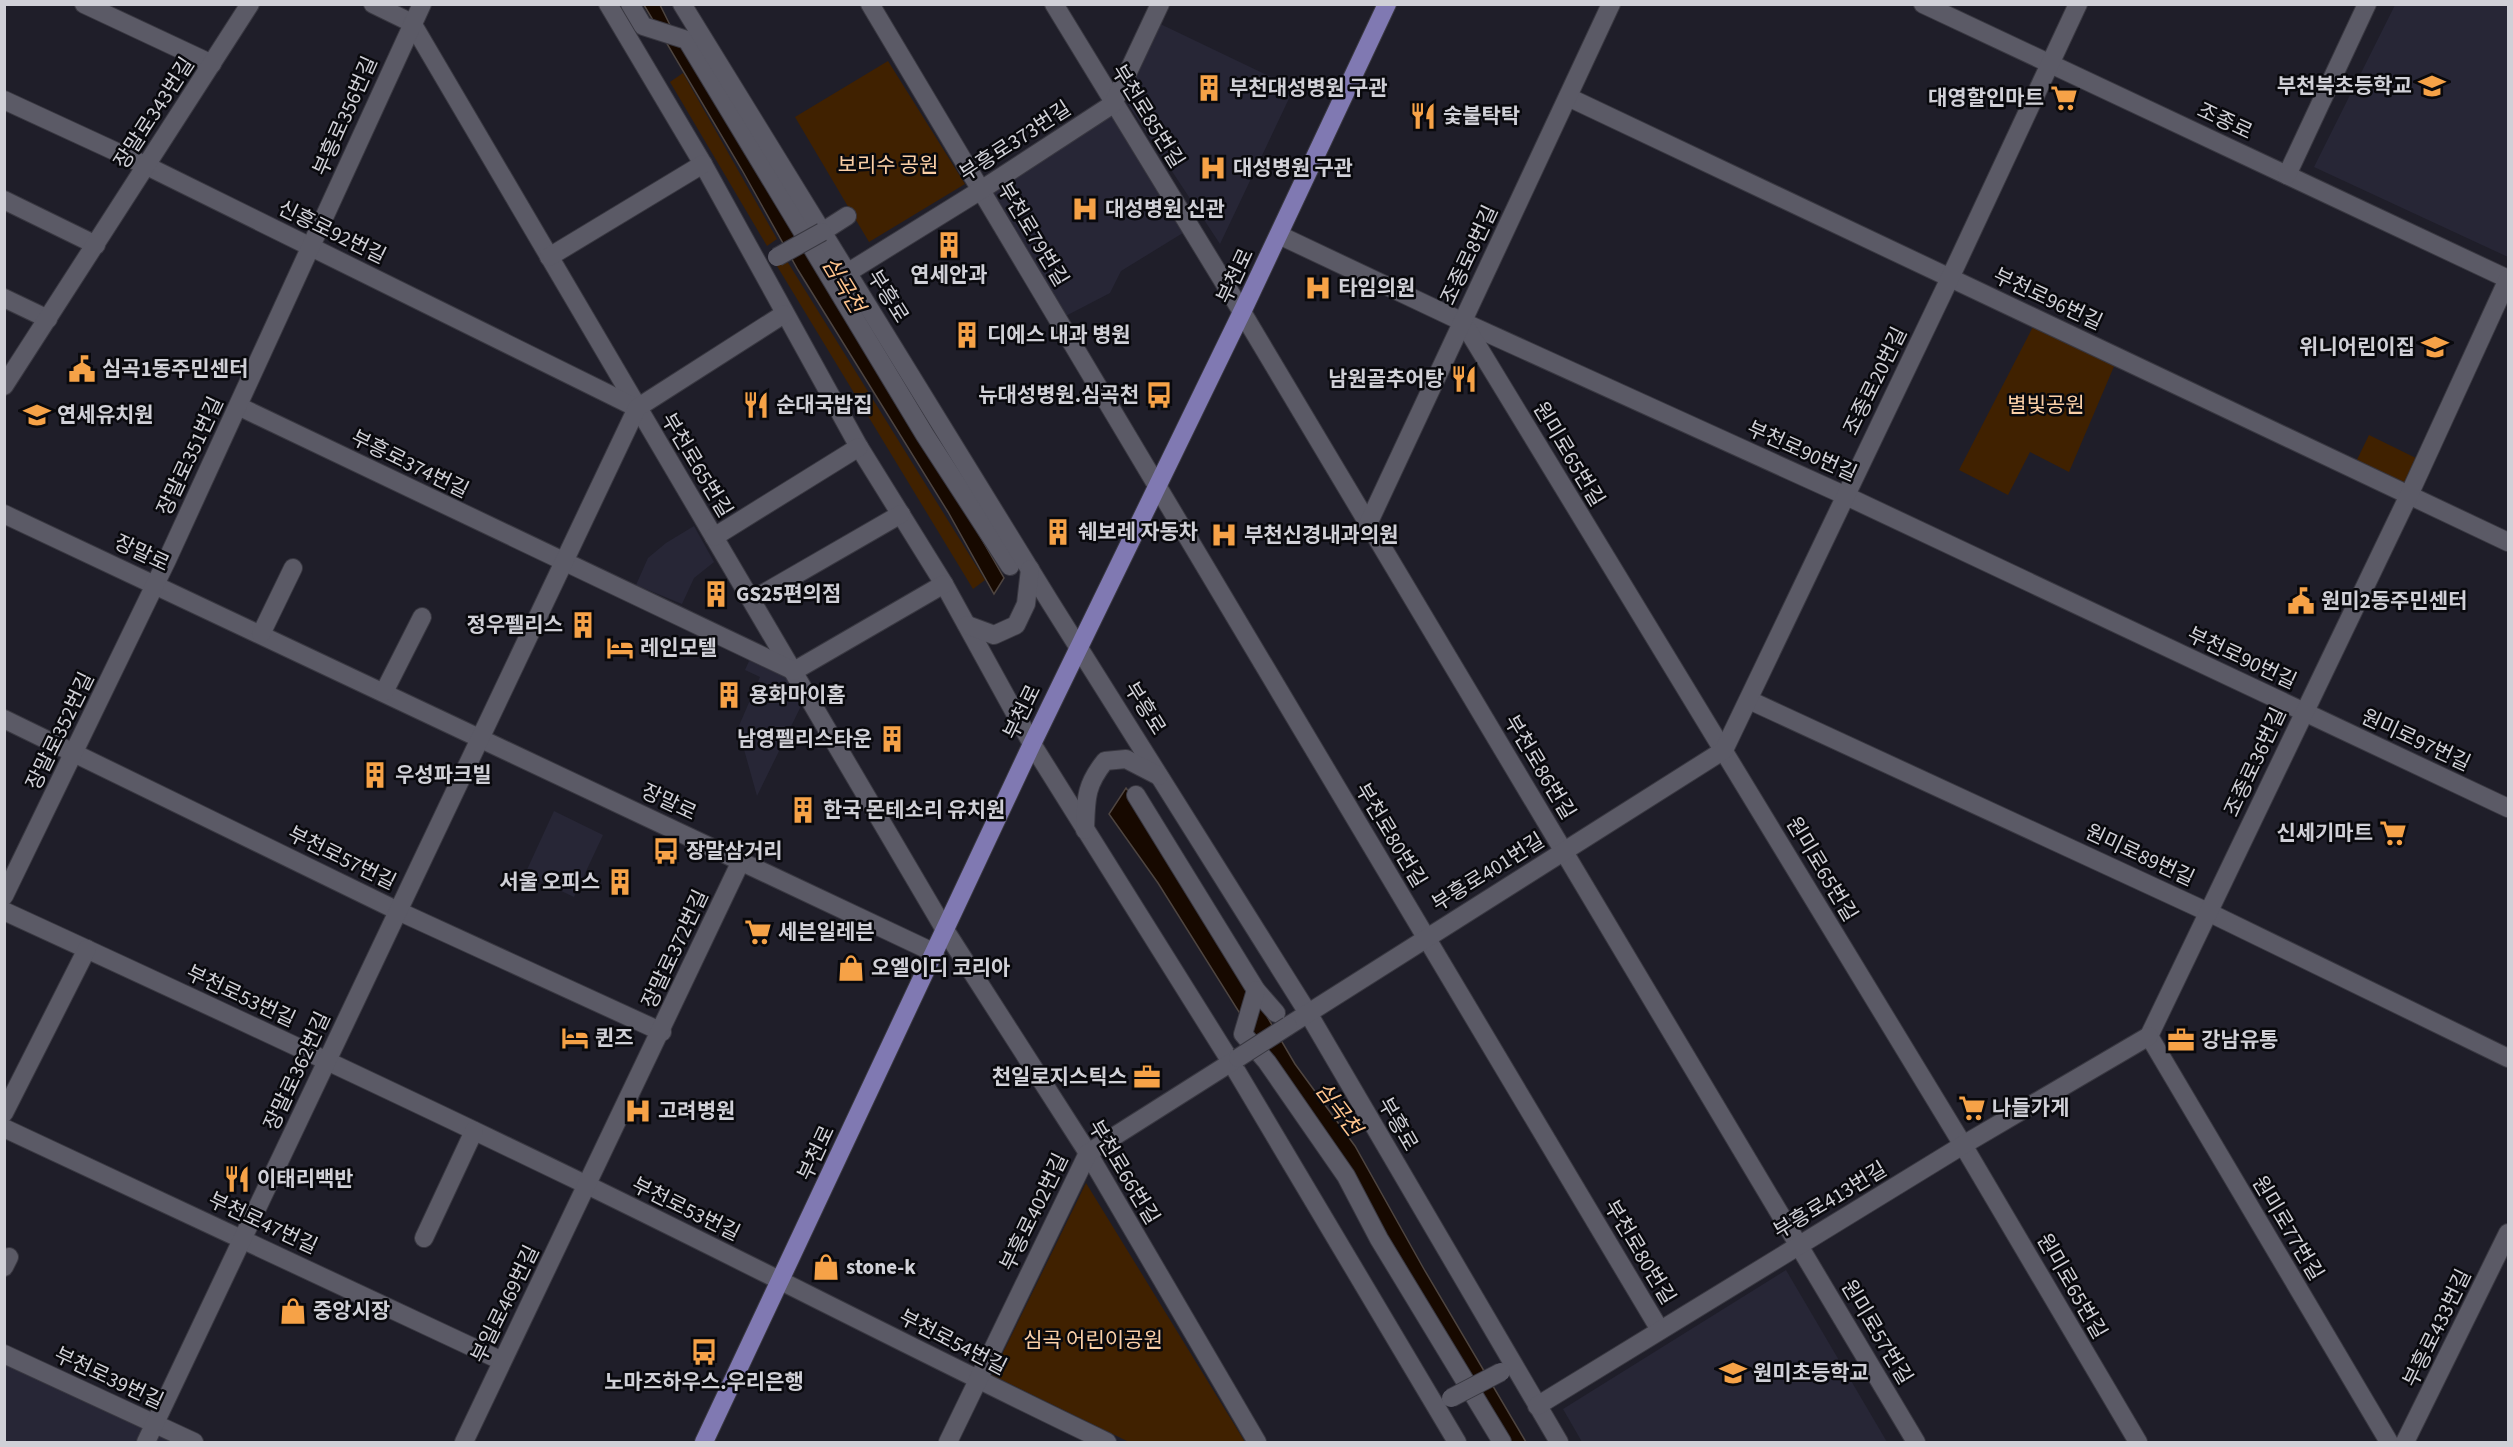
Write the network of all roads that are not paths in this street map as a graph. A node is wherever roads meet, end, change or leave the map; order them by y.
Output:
1 (84, 4) edge
2 (250, 4) edge
3 (373, 4) edge
4 (422, 4) edge
5 (608, 4) edge
6 (630, 4) edge
7 (682, 4) edge
8 (870, 4) edge
9 (1054, 4) edge
10 (1160, 4) edge
11 (1387, 4) edge
12 (1611, 4) edge
13 (1923, 4) edge
14 (2078, 4) edge
15 (2367, 4) edge
16 (412, 23) junction
17 (212, 64) junction
18 (2050, 64) junction
19 (702, 65) junction
20 (1568, 97) junction
21 (4, 100) edge
22 (1113, 104) junction
23 (703, 164) junction
24 (147, 166) junction
25 (2287, 175) junction
26 (981, 190) junction
27 (4, 200) edge
28 (847, 216) dead end
29 (819, 234) junction
30 (1279, 236) junction
31 (96, 244) junction
32 (311, 247) junction
33 (549, 257) junction
34 (759, 268) junction
35 (847, 273) junction
36 (1950, 278) junction
37 (2508, 279) edge
38 (4, 298) edge
39 (1242, 312) junction
40 (784, 314) junction
41 (48, 319) junction
42 (1462, 322) junction
43 (4, 386) edge
44 (238, 406) junction
45 (637, 408) junction
46 (859, 447) junction
47 (1158, 487) junction
48 (1844, 495) junction
49 (2409, 495) junction
50 (4, 514) edge
51 (901, 514) junction
52 (1368, 524) junction
53 (714, 537) junction
54 (2508, 542) edge
55 (564, 562) junction
56 (1010, 566) dead end
57 (293, 568) dead end
58 (1030, 569) junction
59 (944, 584) junction
60 (156, 585) junction
61 (752, 600) junction
62 (422, 617) dead end
63 (967, 625) junction
64 (261, 634) junction
65 (1079, 647) junction
66 (794, 671) junction
67 (384, 692) junction
68 (1749, 700) junction
69 (2304, 712) junction
70 (4, 719) edge
71 (481, 738) junction
72 (1032, 744) junction
73 (1724, 750) junction
74 (74, 752) junction
75 (1161, 777) junction
76 (1136, 795) dead end
77 (2508, 808) edge
78 (1085, 830) junction
79 (1564, 851) junction
80 (741, 861) junction
81 (4, 896) edge
82 (4, 910) edge
83 (398, 910) junction
84 (2210, 913) junction
85 (945, 930) junction
86 (1426, 938) junction
87 (87, 949) junction
88 (935, 953) junction
89 (1256, 990) junction
90 (1276, 1012) dead end
91 (1308, 1013) junction
92 (662, 1032) junction
93 (2149, 1036) junction
94 (2508, 1058) edge
95 (327, 1060) junction
96 (1231, 1062) junction
97 (4, 1113) edge
98 (4, 1128) edge
99 (474, 1131) junction
100 (1963, 1145) junction
101 (1088, 1153) junction
102 (588, 1185) junction
103 (2508, 1233) edge
104 (424, 1238) dead end
105 (243, 1239) junction
106 (1799, 1245) junction
107 (781, 1280) junction
108 (1660, 1330) junction
109 (4, 1354) edge
110 (502, 1361) junction
111 (1507, 1369) junction
112 (978, 1381) junction
113 (1444, 1402) junction
114 (1538, 1406) junction
115 (155, 1424) junction
116 (146, 1443) edge
117 (194, 1443) edge
118 (464, 1443) edge
119 (704, 1443) edge
120 (948, 1443) edge
121 (1107, 1443) edge
122 (1257, 1443) edge
123 (1457, 1443) edge
124 (1502, 1443) edge
125 (1559, 1443) edge
126 (1916, 1443) edge
127 (2138, 1443) edge
128 (2389, 1443) edge
129 (2405, 1443) edge

1 - 17 street
2 - 17 street, 장말로343번길
3 - 16 street
4 - 16 street, 부흥로356번길
5 - 23 street
6 - 19 street
7 - 29 street, 부흥로
8 - 26 street, 부천로79번길
9 - 22 street, 부천로85번길
10 - 22 street
11 - 30 main road, 부천로
12 - 20 street, 조종로8번길
13 - 18 street, 조종로
14 - 18 street, 조종로20번길
15 - 25 street
16 - 32 street, 부흥로356번길
16 - 33 street, 부천로65번길
17 - 24 street, 장말로343번길
18 - 25 street, 조종로
18 - 36 street, 조종로20번길
19 - 29 street
19 - 56 street
20 - 36 street, 부천로96번길
20 - 42 street, 조종로8번길
21 - 24 street, 신흥로92번길
22 - 26 street, 부흥로373번길
22 - 39 street, 부천로85번길
23 - 33 street
23 - 34 street
24 - 31 street, 장말로343번길
24 - 32 street, 신흥로92번길
25 - 37 street, 조종로
26 - 35 street, 부흥로373번길
26 - 47 street, 부천로79번길
27 - 31 street
28 - 29 street
29 - 34 street, bridge
29 - 35 street, 부흥로
30 - 39 main road, 부천로
30 - 42 street, 부천로90번길
31 - 41 street, 장말로343번길
32 - 44 street, 장말로351번길
32 - 45 street, 신흥로92번길
33 - 45 street, 부천로65번길
34 - 40 street
35 - 58 street, 부흥로
36 - 48 street, 조종로20번길
36 - 49 street, 부천로96번길
37 - 49 street, 조종로36번길
38 - 41 street
39 - 47 main road, 부천로
39 - 52 street, 부천로86번길
40 - 45 street
40 - 46 street
41 - 43 street, 장말로343번길
42 - 48 street, 부천로90번길
42 - 52 street, 조종로8번길
42 - 73 street, 원미로65번길
44 - 55 street, 부흥로374번길
44 - 60 street, 장말로351번길
45 - 53 street, 부천로65번길
45 - 55 street
46 - 51 street
46 - 53 street
47 - 65 main road, 부천로
47 - 86 street, 부천로80번길
48 - 68 street, 조종로20번길
48 - 69 street, 부천로90번길
49 - 54 street, 부천로96번길
49 - 69 street, 조종로36번길
50 - 60 street, 장말로
51 - 59 street
51 - 61 street
52 - 79 street, 부천로86번길
53 - 61 street, 부천로65번길
55 - 66 street, 부흥로374번길
55 - 71 street
57 - 64 street
58 - 63 street
58 - 65 street, 부흥로
59 - 63 street
59 - 66 street
60 - 64 street, 장말로
60 - 74 street, 장말로352번길
61 - 66 street, 부천로65번길
62 - 67 street
63 - 72 street
64 - 67 street, 장말로
65 - 72 main road, 부천로
65 - 75 street, 부흥로
66 - 85 street, 부천로65번길
67 - 71 street, 장말로
68 - 73 street, 조종로20번길
68 - 84 street, 원미로89번길
69 - 77 street, 원미로97번길
69 - 84 street, 조종로36번길
70 - 74 street, 부천로57번길
71 - 80 street, 장말로
71 - 83 street, 장말로362번길
72 - 78 street
72 - 85 main road, 부천로
73 - 79 street, 부흥로401번길
73 - 100 street, 원미로65번길
74 - 81 street, 장말로352번길
74 - 83 street, 부천로57번길
75 - 78 street
75 - 91 street, 부흥로
76 - 89 street
78 - 96 street
79 - 86 street, 부흥로401번길
79 - 106 street, 부천로86번길
80 - 88 street, 장말로
80 - 92 street, 장말로372번길
82 - 87 street, 부천로53번길
83 - 92 street, 부천로57번길
83 - 95 street, 장말로362번길
84 - 93 street, 조종로36번길
84 - 94 street, 원미로89번길
85 - 88 main road, 부천로
85 - 101 street, 부천로66번길
86 - 91 street, 부흥로401번길
86 - 108 street, 부천로80번길
87 - 95 street, 부천로53번길
87 - 97 street
88 - 107 main road, 부천로
89 - 90 street
89 - 124 street
91 - 96 street, 부흥로401번길, bridge
91 - 111 street, 부흥로
92 - 102 street, 장말로372번길
93 - 100 street, 부흥로413번길
93 - 128 street, 원미로77번길
95 - 99 street, 부천로53번길
95 - 105 street, 장말로362번길
96 - 101 street, 부흥로402번길
96 - 113 street
98 - 105 street, 부천로47번길
99 - 102 street, 부천로53번길
99 - 104 street
100 - 106 street, 부흥로413번길
100 - 127 street, 원미로65번길
101 - 112 street, 부흥로402번길
101 - 122 street, 부천로66번길
102 - 107 street, 부천로53번길
102 - 110 street, 부일로469번길
103 - 129 street, 부흥로433번길
105 - 110 street, 부천로47번길
105 - 115 street, 장말로362번길
106 - 108 street, 부흥로413번길
106 - 126 street, 원미로57번길
107 - 112 street, 부천로54번길
107 - 119 main road, 부천로
108 - 114 street, 부흥로413번길
109 - 115 street, 부천로39번길
110 - 118 street, 부일로469번길
111 - 113 street, bridge
111 - 114 street, 부흥로
112 - 120 street, 부흥로402번길
112 - 121 street, 부천로54번길
113 - 123 street
114 - 125 street, 부흥로
115 - 116 street, 장말로362번길
115 - 117 street, 부천로39번길

